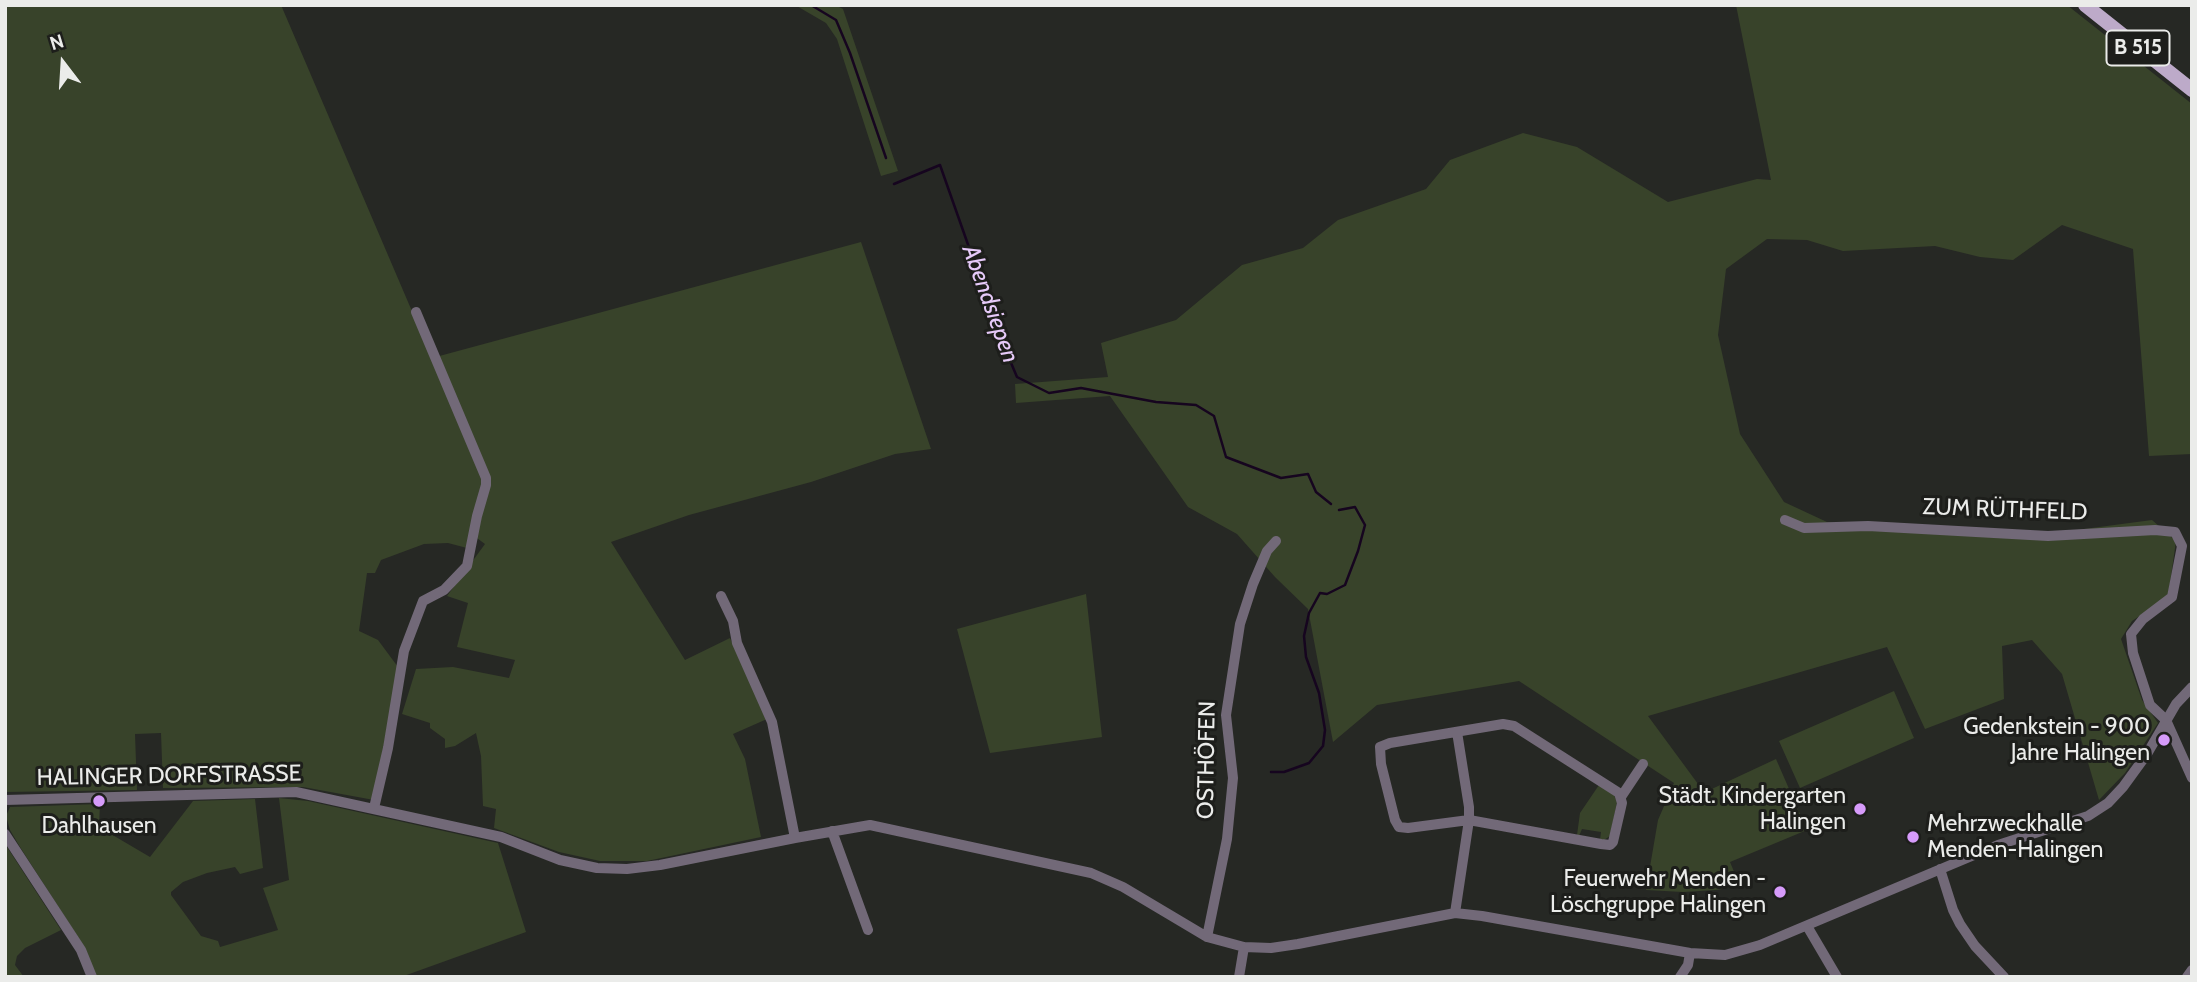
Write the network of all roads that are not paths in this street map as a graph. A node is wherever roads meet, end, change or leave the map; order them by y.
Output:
1 (2085, 5) edge
2 (2192, 90) edge
3 (416, 313) dead end
4 (1785, 520) dead end
5 (1276, 541) dead end
6 (721, 596) dead end
7 (2192, 687) edge
8 (2166, 720) junction
9 (1457, 732) junction
10 (1643, 764) dead end
11 (2192, 778) edge
12 (1621, 797) junction
13 (5, 800) edge
14 (374, 808) junction
15 (1469, 820) junction
16 (832, 831) junction
17 (5, 834) edge
18 (795, 838) junction
19 (1940, 869) junction
20 (1455, 913) junction
21 (1807, 926) junction
22 (868, 930) dead end
23 (1207, 937) junction
24 (1244, 947) junction
25 (1690, 953) junction
26 (2192, 970) edge
27 (92, 977) edge
28 (1240, 977) edge
29 (1680, 977) edge
30 (1837, 977) edge
31 (2004, 977) edge
32 (2187, 977) edge

1 - 2 main road, B 515
3 - 14 street
4 - 8 street, ZUM RÜTHFELD
5 - 23 street, OSTHÖFEN
6 - 18 street
7 - 8 street, HALINGER DORFSTRASSE
8 - 11 street
8 - 19 street, HALINGER DORFSTRASSE
9 - 12 street
9 - 15 street
9 - 15 street
10 - 12 street
12 - 15 street
13 - 14 street, HALINGER DORFSTRASSE
14 - 18 street, HALINGER DORFSTRASSE
15 - 20 street
16 - 18 street, HALINGER DORFSTRASSE
16 - 22 street
16 - 23 street, HALINGER DORFSTRASSE
17 - 27 street
19 - 21 street, HALINGER DORFSTRASSE
19 - 31 street
20 - 24 street, HALINGER DORFSTRASSE
20 - 25 street, HALINGER DORFSTRASSE
21 - 25 street, HALINGER DORFSTRASSE
21 - 30 street
23 - 24 street, HALINGER DORFSTRASSE
24 - 28 street
25 - 29 street
26 - 32 street

